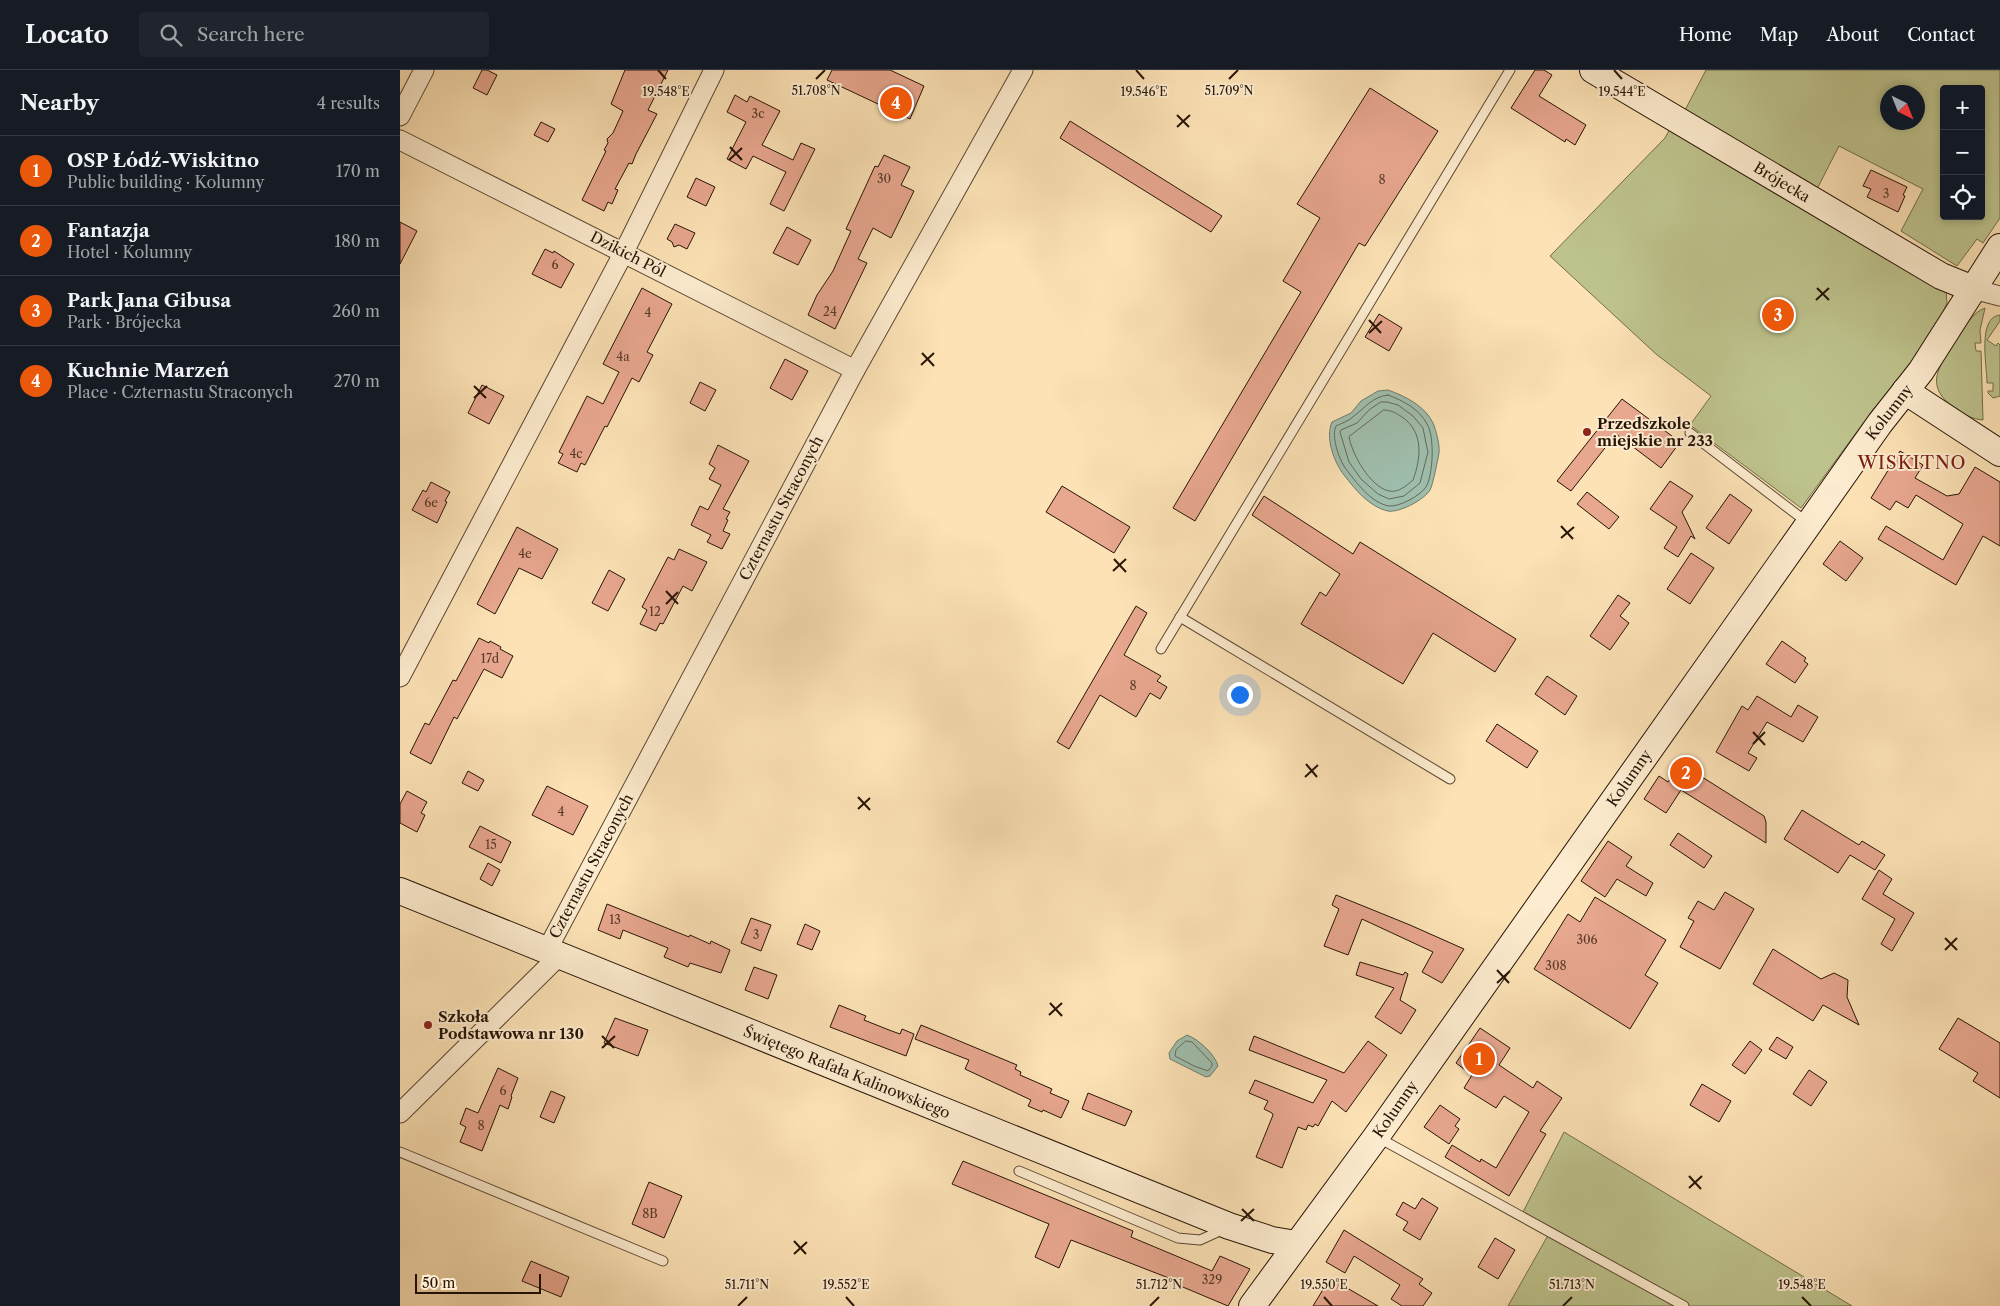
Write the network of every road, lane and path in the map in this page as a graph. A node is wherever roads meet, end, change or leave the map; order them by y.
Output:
1 (424, 70) edge
2 (714, 70) edge
3 (1023, 70) edge
4 (1510, 70) edge
5 (1593, 70) edge
6 (400, 116) edge
7 (400, 140) edge
8 (2000, 247) edge
9 (624, 252) junction
10 (1973, 289) junction
11 (2000, 296) edge
12 (855, 370) junction
13 (1905, 392) junction
14 (1690, 433) dead end
15 (1996, 448) edge
16 (1808, 523) junction
17 (1180, 617) junction
18 (1161, 649) dead end
19 (400, 677) edge
20 (1450, 779) dead end
21 (400, 891) edge
22 (554, 953) junction
23 (400, 1113) edge
24 (1376, 1137) junction
25 (400, 1152) edge
26 (1019, 1171) dead end
27 (1229, 1226) junction
28 (1296, 1244) junction
29 (663, 1261) dead end
30 (1252, 1306) edge
31 (1684, 1306) edge

1 - 6 street
2 - 9 street
3 - 12 street, Czternastu Straconych
4 - 17 lane
5 - 10 street, Brójecka
7 - 9 street, Dzikich Pól
8 - 10 street, Kolumny
9 - 12 street, Dzikich Pól
9 - 19 street
10 - 11 street
10 - 13 street, Kolumny
12 - 22 street, Czternastu Straconych
13 - 15 street
13 - 16 street, Kolumny
14 - 16 lane
16 - 24 street, Kolumny
17 - 18 lane
17 - 20 lane
21 - 22 street, Świętego Rafała Kalinowskiego
22 - 23 street, Czternastu Straconych
22 - 27 street, Świętego Rafała Kalinowskiego
24 - 28 street, Kolumny
24 - 31 lane
25 - 29 lane
26 - 27 lane
27 - 28 street, Świętego Rafała Kalinowskiego
28 - 30 street, Kolumny

